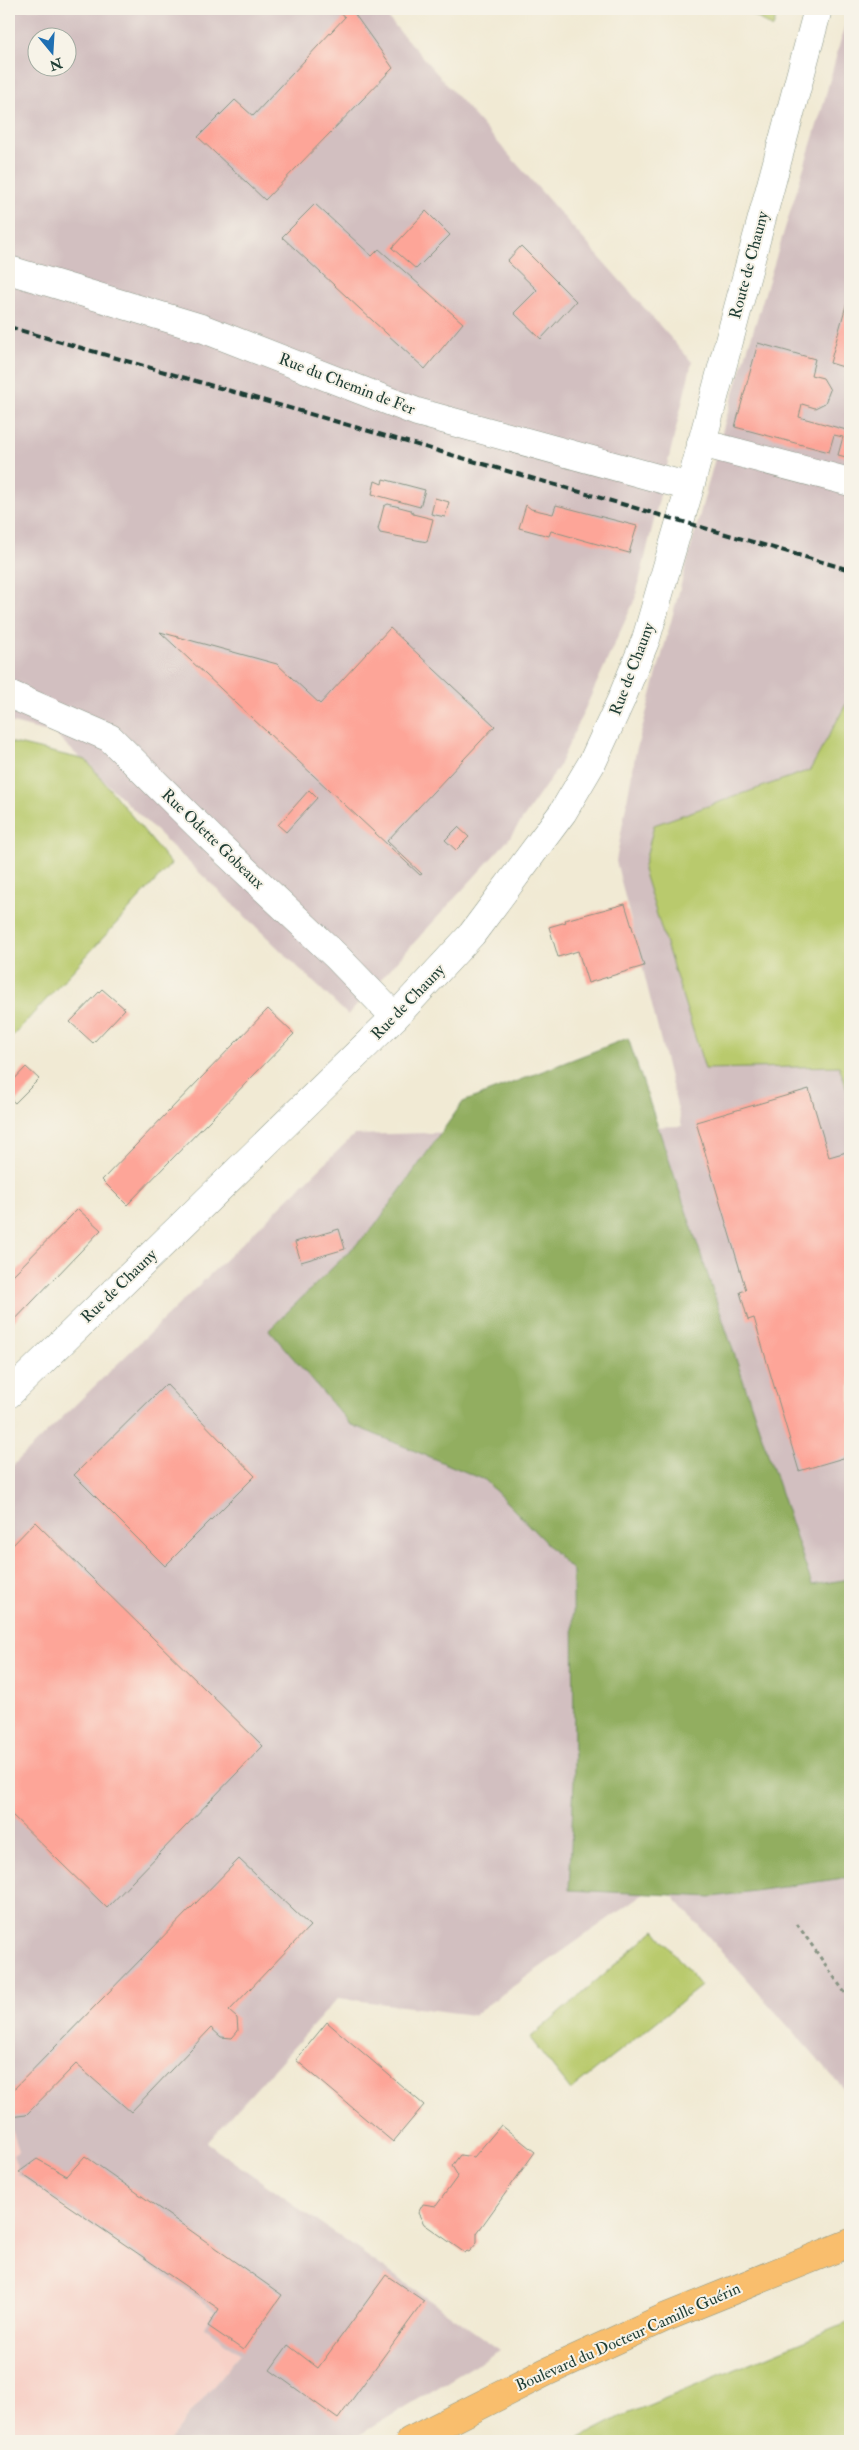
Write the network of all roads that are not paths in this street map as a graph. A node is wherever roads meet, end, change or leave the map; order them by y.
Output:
1 (818, 9) edge
2 (9, 270) edge
3 (701, 443) junction
4 (850, 482) edge
5 (690, 487) junction
6 (680, 521) joint
7 (9, 694) edge
8 (395, 1017) junction
9 (9, 1394) edge
10 (850, 2243) edge
11 (410, 2441) edge

1 - 3 street, Route de Chauny
2 - 5 street, Rue du Chemin de Fer
3 - 4 street
3 - 5 street, Route de Chauny
5 - 6 street, Route de Chauny
6 - 8 street, Rue de Chauny
7 - 8 street, Rue Odette Gobeaux
8 - 9 street, Rue de Chauny
10 - 11 main road, Boulevard du Docteur Camille Guérin

